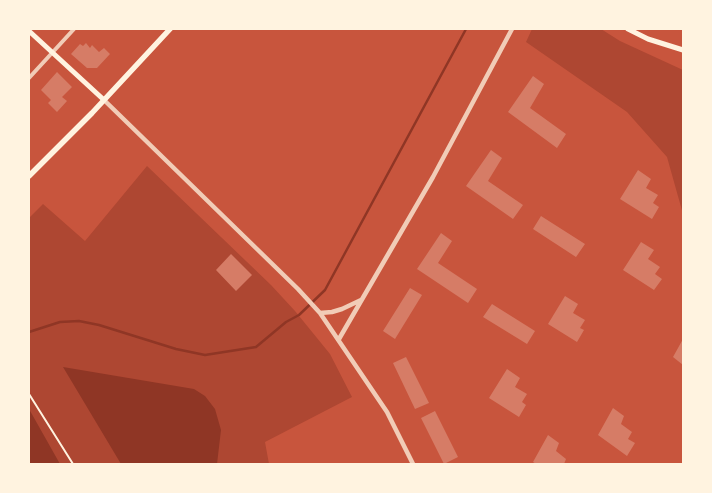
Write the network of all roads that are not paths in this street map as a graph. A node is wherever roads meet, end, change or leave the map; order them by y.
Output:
1 (74, 29) edge
2 (170, 29) edge
3 (512, 29) edge
4 (628, 29) edge
5 (29, 31) edge
6 (683, 50) edge
7 (53, 53) junction
8 (29, 78) edge
9 (104, 100) junction
10 (29, 176) edge
11 (362, 299) junction
12 (321, 314) junction
13 (339, 339) junction
14 (413, 464) edge

1 - 7 street
2 - 9 main road
3 - 11 street
4 - 6 main road
5 - 7 main road
7 - 8 street
7 - 9 main road
9 - 10 main road
9 - 12 street
11 - 12 street
11 - 13 street
12 - 13 street
13 - 14 street

